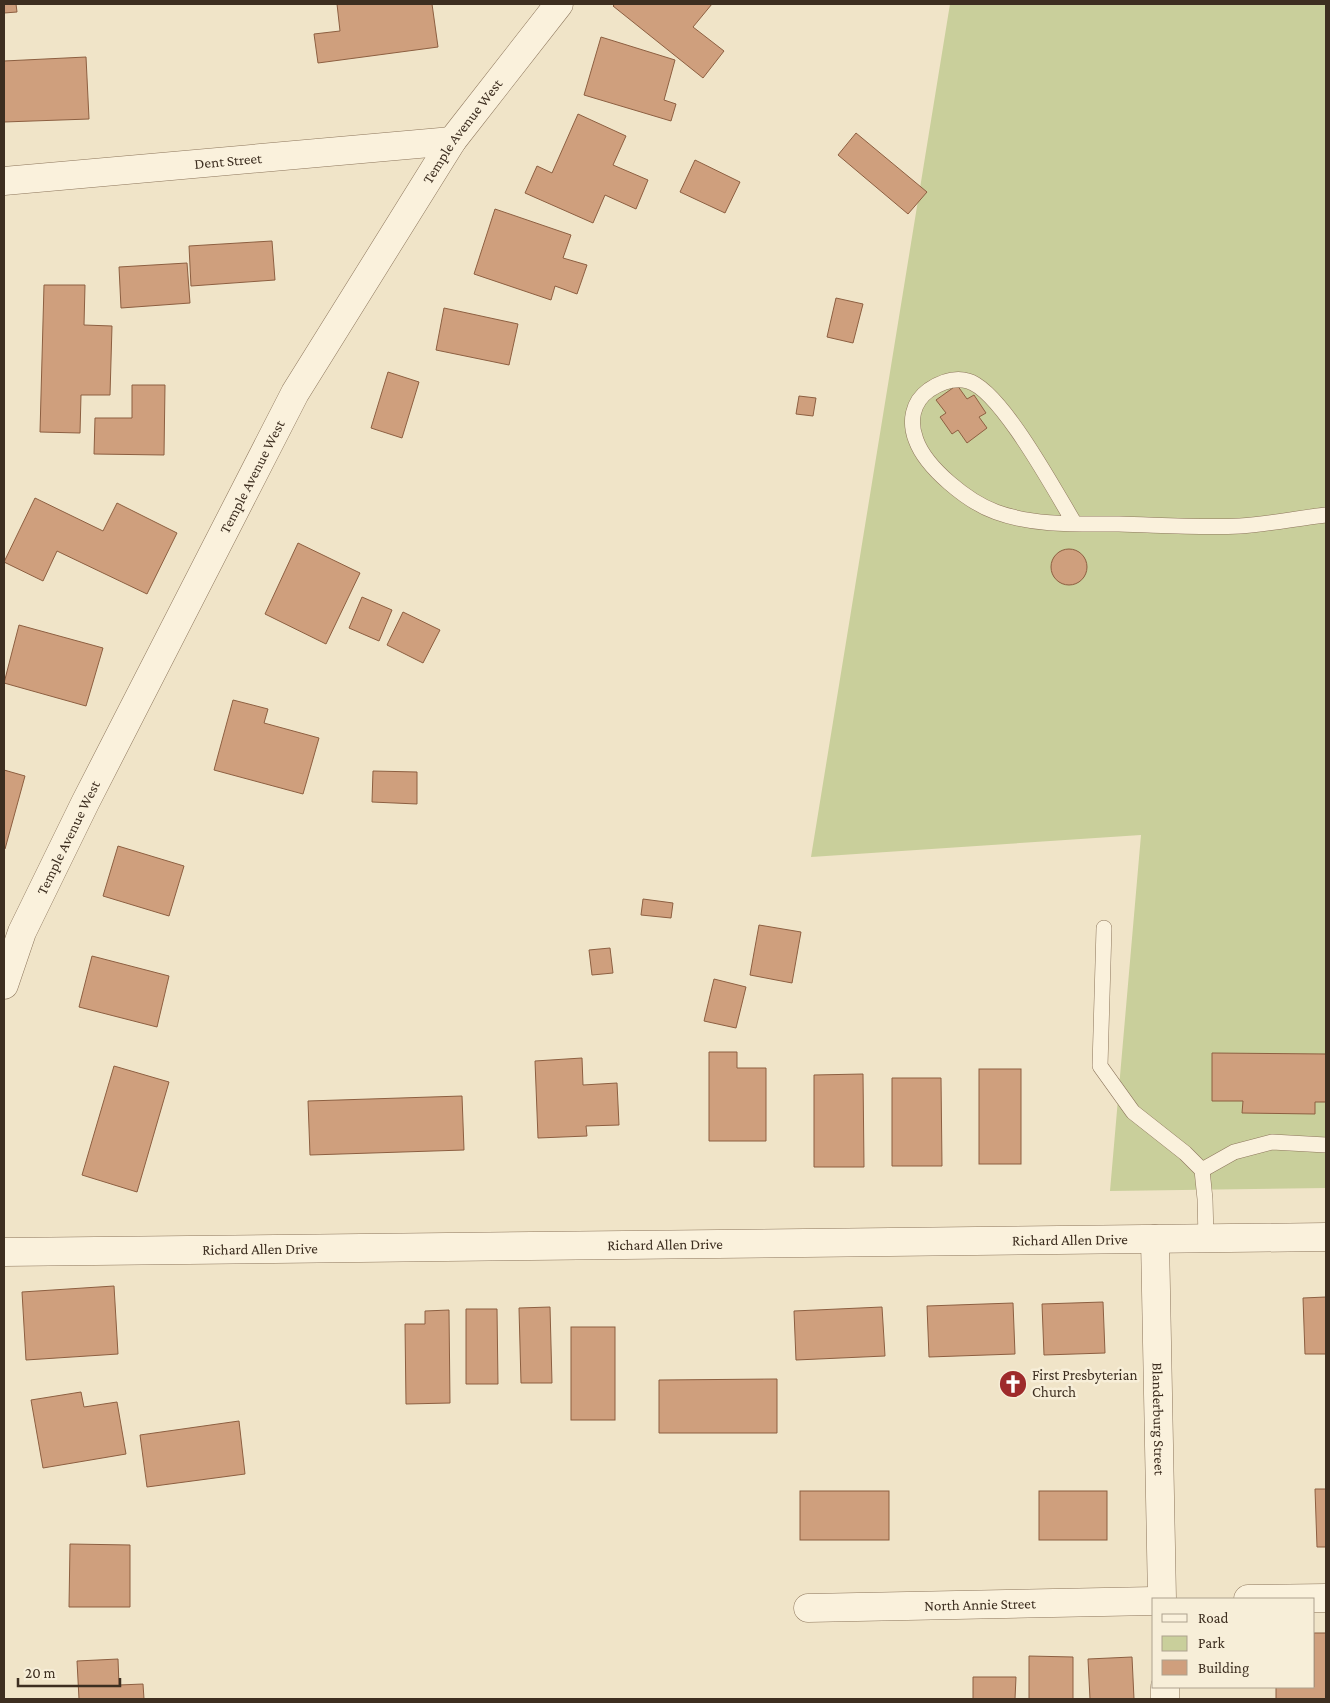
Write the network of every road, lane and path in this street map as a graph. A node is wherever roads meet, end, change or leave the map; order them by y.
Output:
1 (559, 4) edge
2 (452, 141) junction
3 (4, 181) edge
4 (1326, 514) edge
5 (1075, 524) junction
6 (1104, 928) dead end
7 (4, 985) edge
8 (1326, 1146) edge
9 (1202, 1170) junction
10 (1326, 1237) edge
11 (1206, 1238) junction
12 (1155, 1239) junction
13 (4, 1252) edge
14 (1162, 1598) edge
15 (1152, 1601) edge
16 (808, 1608) dead end

1 - 2 street, Temple Avenue West
2 - 3 street, Dent Street
2 - 7 street, Temple Avenue West
4 - 5 lane
5 - 5 lane
6 - 9 lane
8 - 9 lane
9 - 11 lane
10 - 11 street, Richard Allen Drive
11 - 12 street, Richard Allen Drive
12 - 13 street, Richard Allen Drive
12 - 14 street, Blanderburg Street
15 - 16 street, North Annie Street

